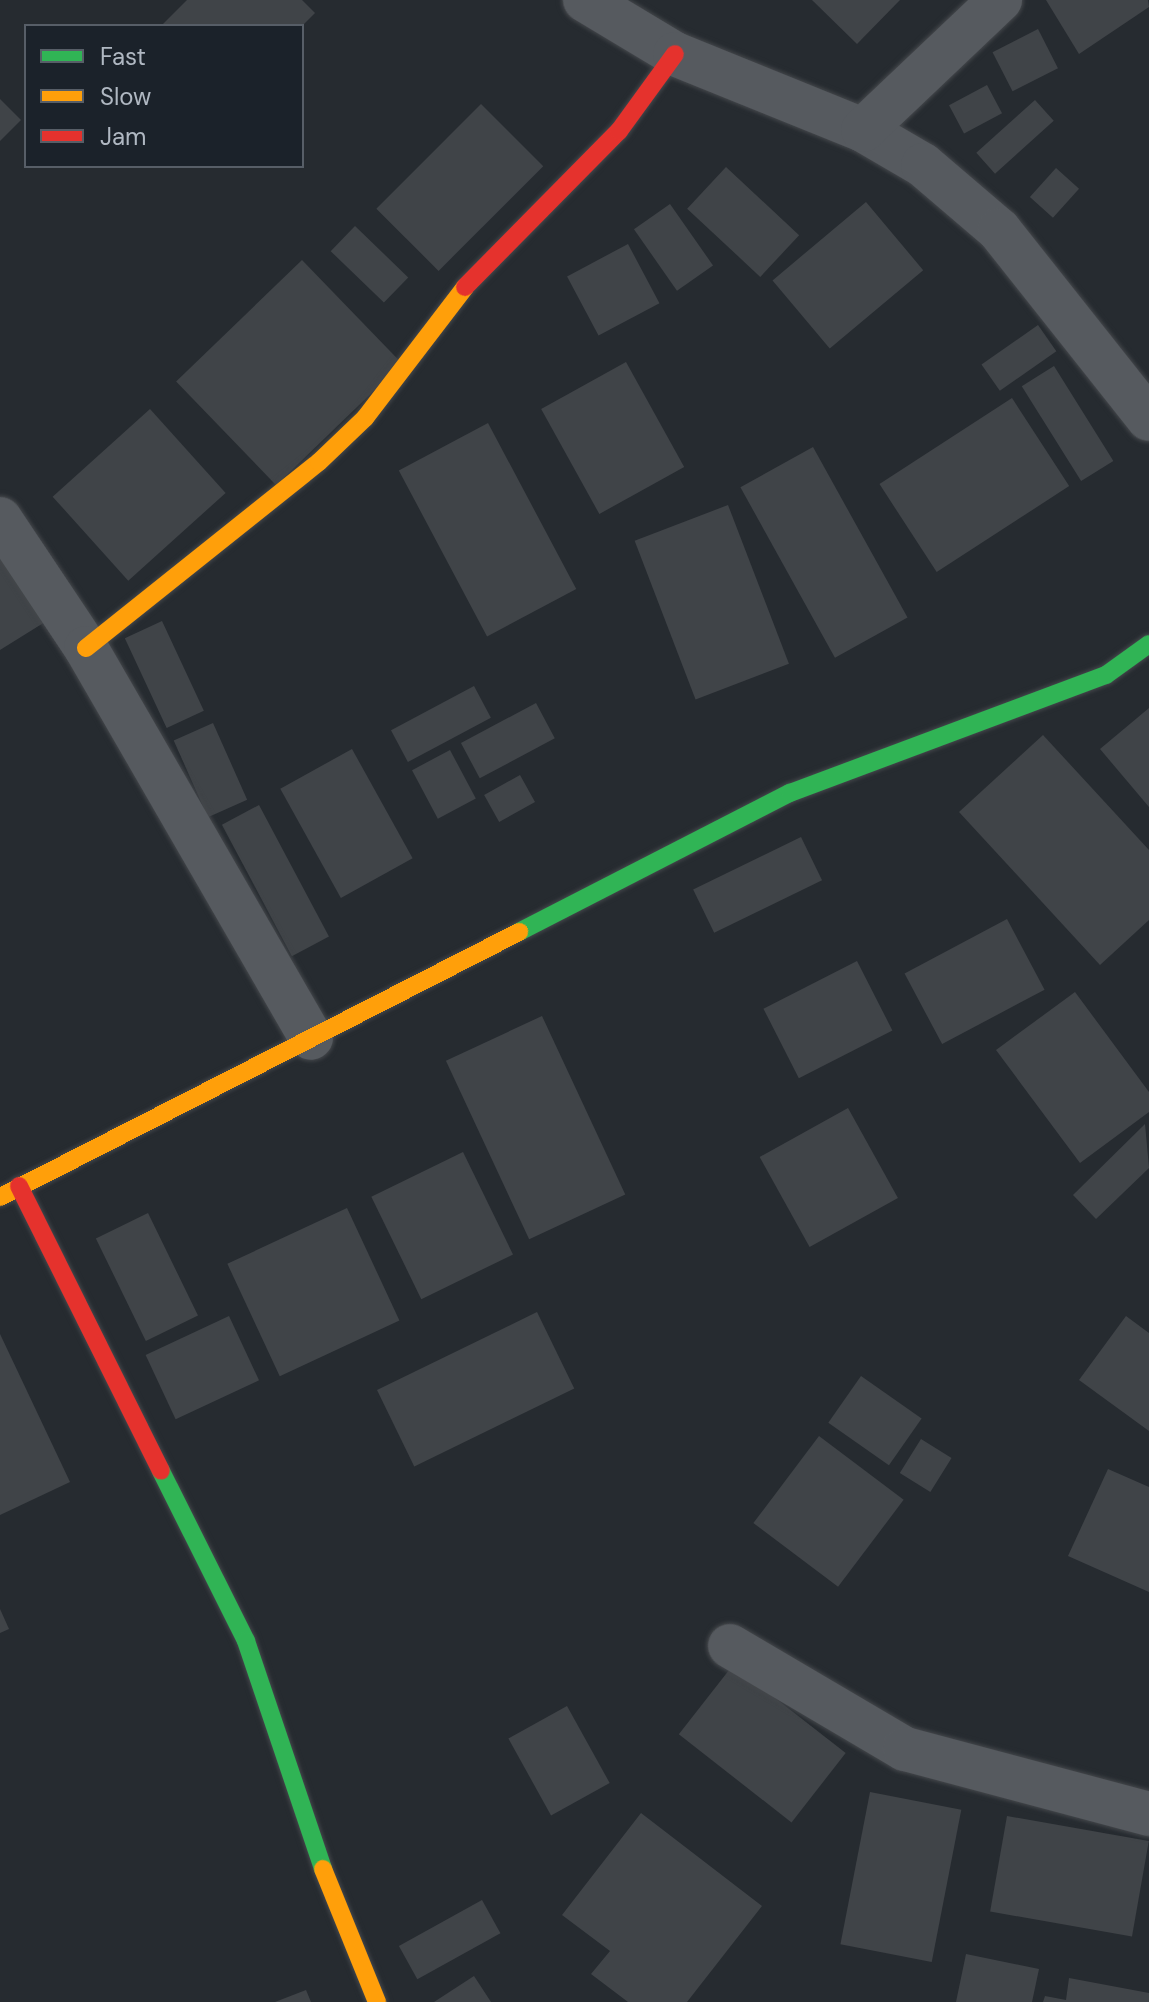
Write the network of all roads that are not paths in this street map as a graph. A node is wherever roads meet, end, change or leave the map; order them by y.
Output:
1 (585, 0) edge
2 (1000, 0) edge
3 (675, 54) junction
4 (863, 130) junction
5 (1149, 419) edge
6 (0, 519) edge
7 (1149, 644) edge
8 (86, 648) junction
9 (311, 1038) junction
10 (19, 1186) junction
11 (0, 1197) edge
12 (730, 1646) dead end
13 (1149, 1814) edge
14 (377, 2002) edge

1 - 3 street
2 - 4 street
3 - 4 street
3 - 8 street
4 - 5 street
6 - 8 street
7 - 9 street
8 - 9 street
9 - 10 street
10 - 11 street
10 - 14 street
12 - 13 street

